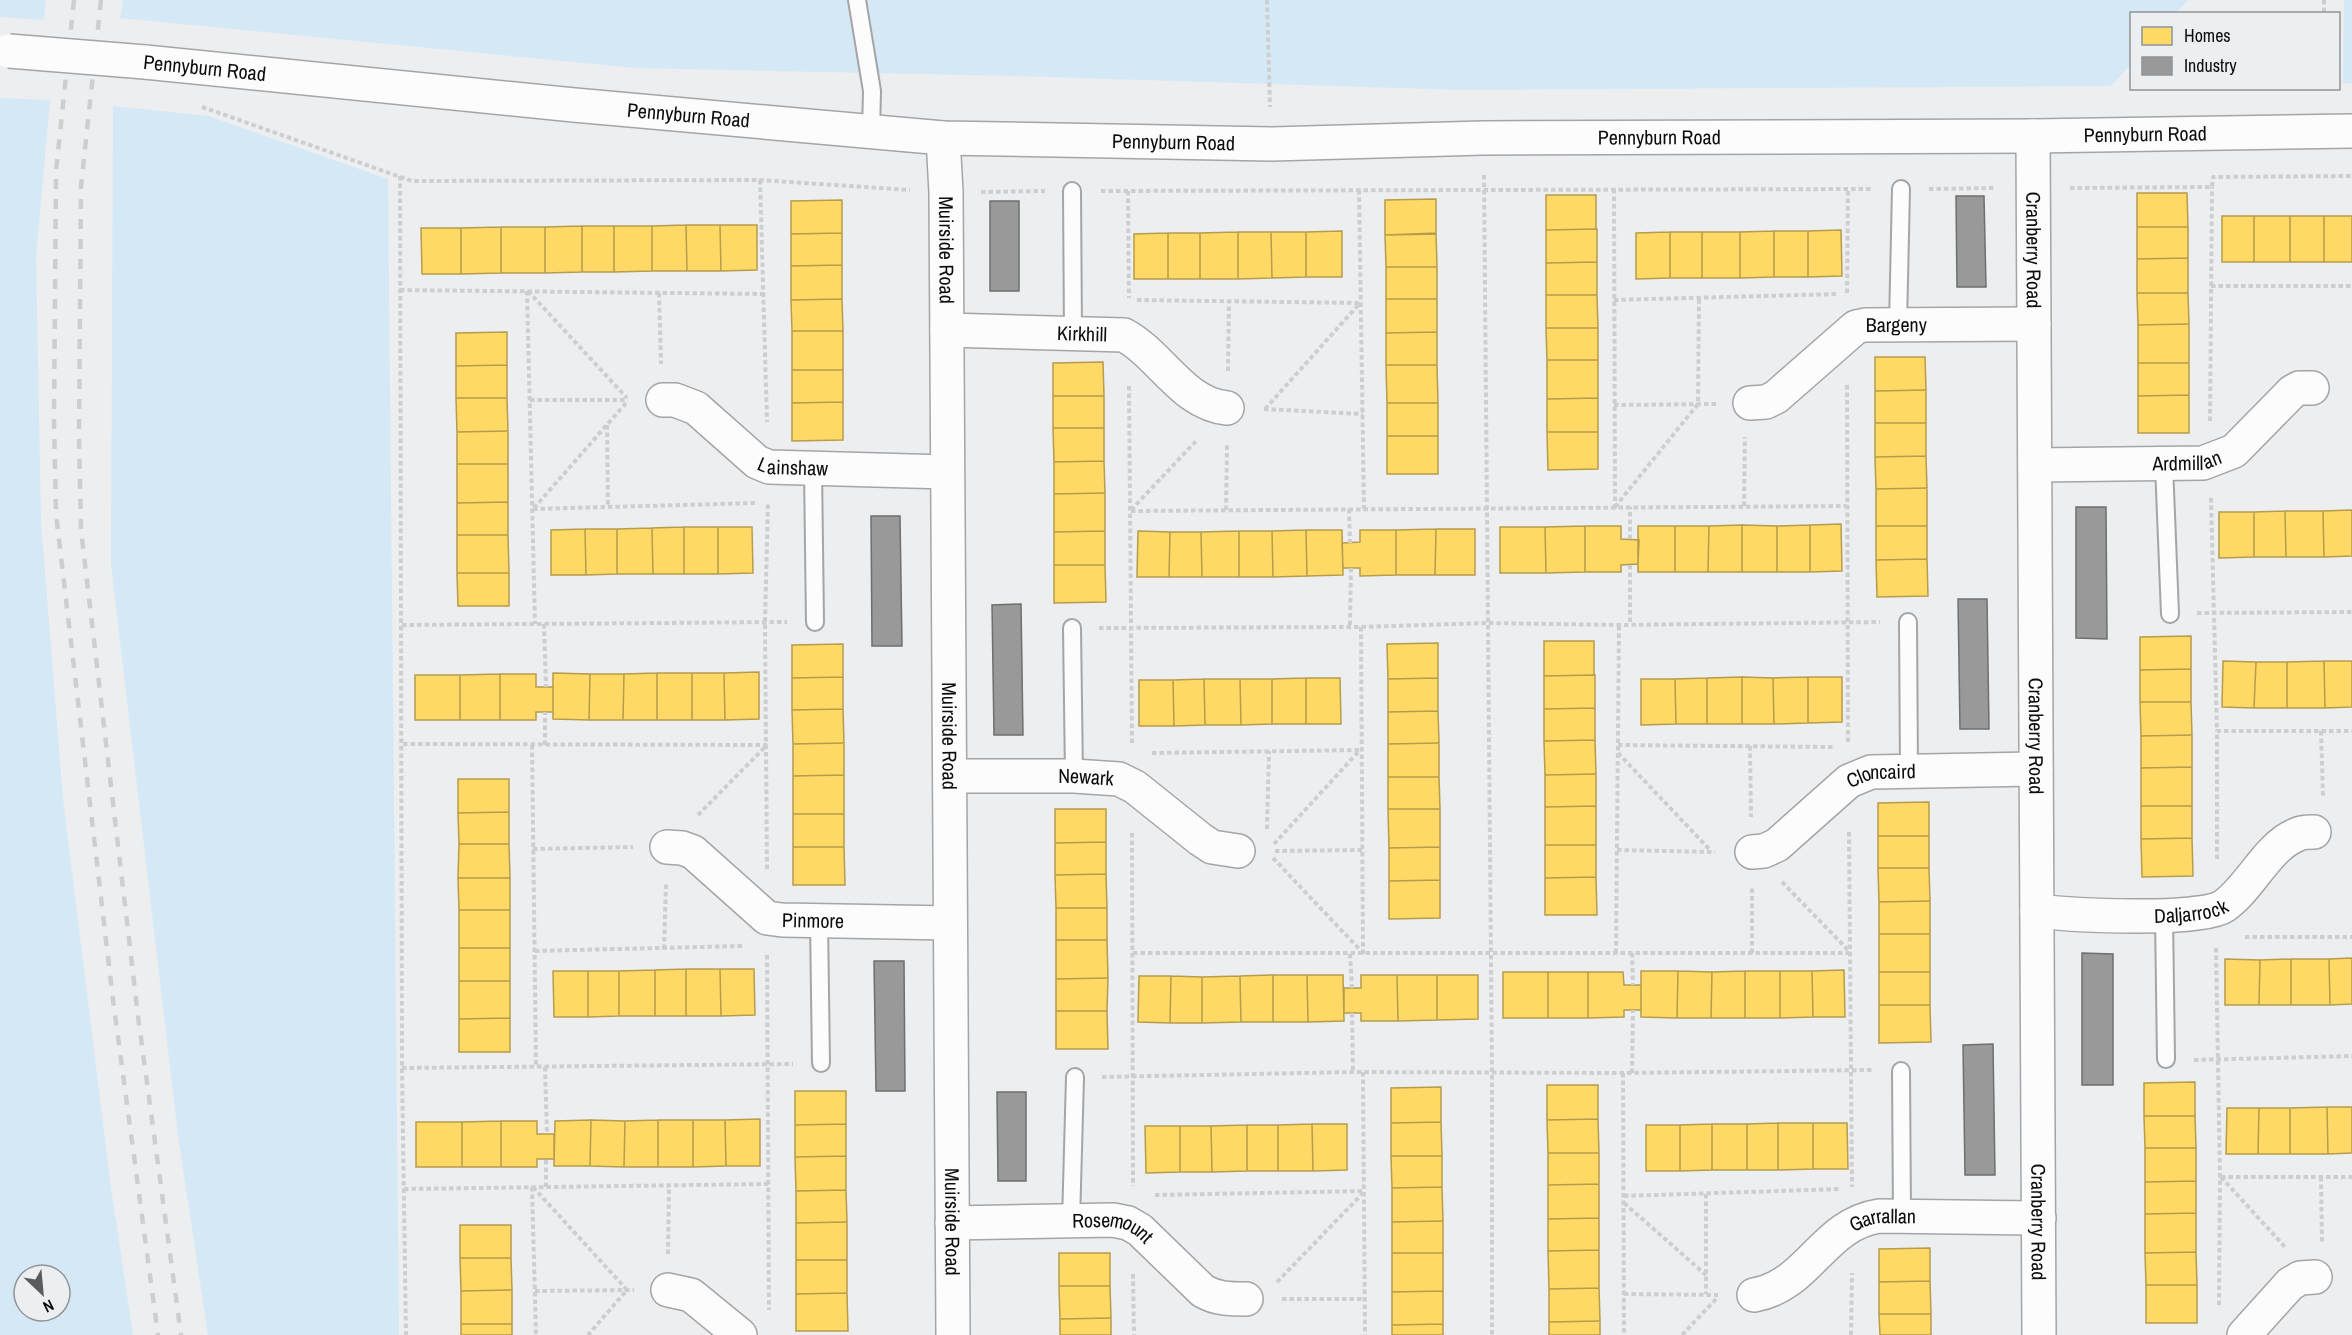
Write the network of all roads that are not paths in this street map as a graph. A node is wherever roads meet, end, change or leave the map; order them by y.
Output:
1 (857, 0) edge
2 (4, 51) edge
3 (2352, 131) edge
4 (871, 132) junction
5 (2033, 136) junction
6 (943, 138) junction
7 (1901, 189) dead end
8 (1072, 191) dead end
9 (2034, 324) junction
10 (1898, 325) junction
11 (947, 330) junction
12 (1073, 333) junction
13 (2312, 388) dead end
14 (663, 400) road end
15 (1748, 403) road end
16 (1227, 408) road end
17 (2035, 465) junction
18 (2164, 465) junction
19 (813, 469) junction
20 (947, 472) junction
21 (2170, 614) road end
22 (815, 622) road end
23 (1908, 622) road end
24 (1072, 628) road end
25 (2036, 769) junction
26 (1909, 770) junction
27 (950, 776) junction
28 (1074, 776) junction
29 (2314, 831) dead end
30 (667, 847) road end
31 (1252, 851) road end
32 (1752, 852) road end
33 (2037, 911) junction
34 (2164, 916) junction
35 (819, 921) junction
36 (950, 923) junction
37 (2166, 1059) road end
38 (821, 1064) road end
39 (1900, 1071) road end
40 (1075, 1077) road end
41 (1902, 1216) junction
42 (2039, 1218) junction
43 (1071, 1221) junction
44 (952, 1223) junction
45 (2319, 1263) road end
46 (668, 1290) road end
47 (1754, 1295) dead end
48 (1254, 1299) road end
49 (740, 1335) edge
50 (953, 1335) edge
51 (2039, 1335) edge
52 (2244, 1335) edge

1 - 4 lane
2 - 4 street, Pennyburn Road, bridge
3 - 5 street, Pennyburn Road
4 - 6 street, Pennyburn Road
5 - 6 street, Pennyburn Road
5 - 9 street, Cranberry Road
6 - 11 street, Muirside Road
7 - 10 lane
8 - 12 lane
9 - 10 street, Bargeny
9 - 17 street, Cranberry Road
10 - 15 street, Bargeny
11 - 12 street, Kirkhill
11 - 20 street, Muirside Road
12 - 16 street, Kirkhill
13 - 18 street, Ardmillan
14 - 19 street, Lainshaw
17 - 18 street, Ardmillan
17 - 25 street, Cranberry Road
18 - 21 lane
19 - 20 street, Lainshaw
19 - 22 lane
20 - 27 street, Muirside Road
23 - 26 lane
24 - 28 lane
25 - 26 street, Cloncaird
25 - 33 street, Cranberry Road
26 - 32 street, Cloncaird
27 - 28 street, Newark
27 - 36 street, Muirside Road
28 - 31 street, Newark
29 - 34 street, Daljarrock
30 - 35 street, Pinmore
33 - 34 street, Daljarrock
33 - 42 street, Cranberry Road
34 - 37 lane
35 - 36 street, Pinmore
35 - 38 lane
36 - 44 street, Muirside Road
39 - 41 lane
40 - 43 lane
41 - 42 street, Garrallan
41 - 47 street, Garrallan
42 - 51 street, Cranberry Road
43 - 44 street, Rosemount
43 - 48 street, Rosemount
44 - 50 street, Muirside Road
45 - 52 street
46 - 49 street

